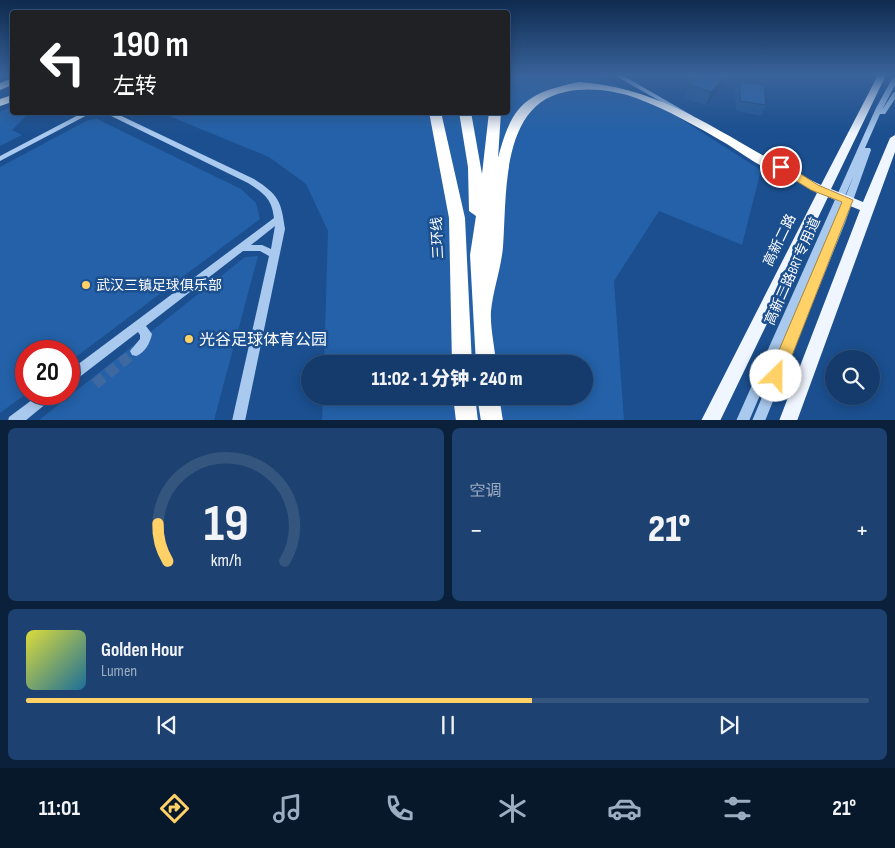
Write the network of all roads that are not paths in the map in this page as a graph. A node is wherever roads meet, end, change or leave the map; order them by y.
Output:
1 (895, 94) edge
2 (545, 95) edge
3 (637, 95) edge
4 (652, 95) edge
5 (872, 95) edge
6 (886, 95) edge
7 (84, 115) edge
8 (112, 115) edge
9 (430, 115) edge
10 (436, 115) edge
11 (466, 115) edge
12 (493, 115) edge
13 (440, 134) junction
14 (895, 138) edge
15 (0, 159) edge
16 (482, 169) junction
17 (790, 174) junction
18 (823, 191) junction
19 (844, 199) junction
20 (867, 208) junction
21 (280, 218) junction
22 (239, 249) junction
23 (275, 255) junction
24 (482, 312) junction
25 (138, 325) junction
26 (136, 351) tunnel mouth
27 (462, 355) edge
28 (485, 355) edge
29 (80, 370) edge
30 (34, 405) edge
31 (465, 405) edge
32 (490, 405) edge
33 (14, 420) edge
34 (238, 420) edge
35 (467, 420) edge
36 (492, 420) edge
37 (710, 420) edge
38 (742, 420) edge
39 (758, 420) edge
40 (788, 420) edge

1 - 19 street, 高新二路BRT专用道
2 - 24 highway
3 - 17 highway
4 - 17 street
5 - 18 main road, 高新二路
6 - 19 lane, 高新二路BRT专用道
7 - 15 street
8 - 21 street
9 - 13 highway
10 - 13 highway, 三环线
11 - 16 highway
12 - 16 highway
13 - 27 highway, 三环线
14 - 20 main road
16 - 24 highway
17 - 18 main road
18 - 19 main road
18 - 37 main road, 高新二路
19 - 20 main road
19 - 38 lane, 高新二路BRT专用道
19 - 39 street, 高新二路BRT专用道
20 - 40 main road
21 - 22 street
21 - 23 street
22 - 23 street
22 - 25 street
23 - 34 street
24 - 28 highway
25 - 26 street
25 - 29 street
30 - 33 street
31 - 35 highway
32 - 36 highway

